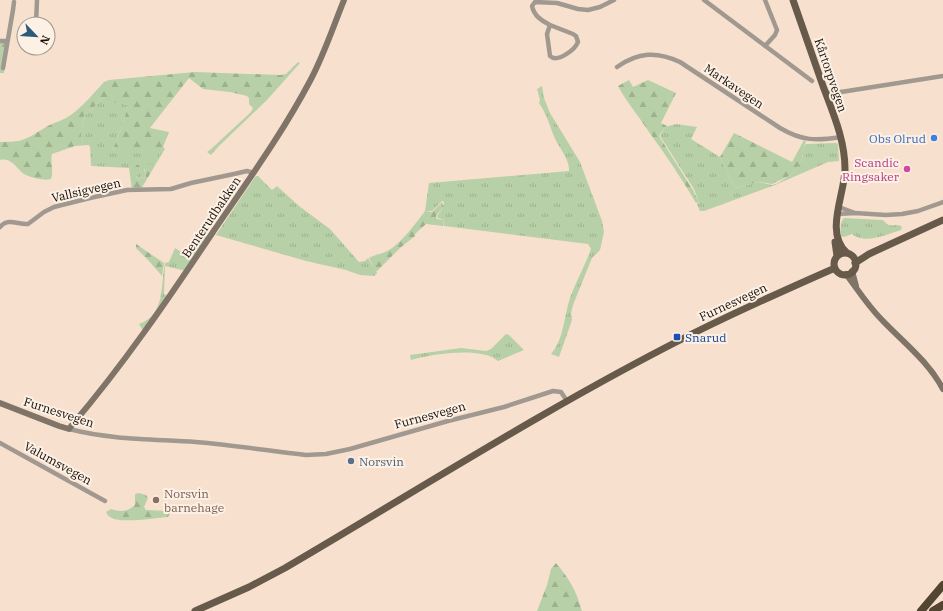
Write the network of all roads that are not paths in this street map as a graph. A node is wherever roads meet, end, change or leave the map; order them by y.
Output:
1 (37, 0) edge
2 (344, 0) edge
3 (614, 0) edge
4 (704, 0) edge
5 (765, 0) edge
6 (793, 0) edge
7 (14, 2) dead end
8 (556, 2) edge
9 (36, 16) edge
10 (550, 25) junction
11 (0, 41) edge
12 (7, 41) junction
13 (765, 46) junction
14 (616, 67) dead end
15 (3, 68) dead end
16 (943, 76) edge
17 (812, 81) dead end
18 (841, 92) junction
19 (827, 97) junction
20 (841, 137) junction
21 (843, 159) junction
22 (254, 173) junction
23 (943, 202) edge
24 (838, 211) junction
25 (943, 220) edge
26 (0, 227) edge
27 (837, 256) junction
28 (852, 258) junction
29 (835, 268) junction
30 (849, 273) junction
31 (943, 388) edge
32 (567, 401) junction
33 (0, 403) edge
34 (69, 429) junction
35 (0, 443) edge
36 (106, 501) dead end
37 (943, 585) edge
38 (943, 605) edge
39 (195, 611) edge
40 (921, 611) edge
41 (934, 611) edge

1 - 9 street
2 - 22 main road, Benterudbakken
3 - 8 street
4 - 13 street
5 - 13 street
6 - 19 main road, Kårtorpvegen
7 - 12 street
8 - 10 street
10 - 10 street
11 - 12 street
12 - 15 street
13 - 17 street
14 - 20 street, Markavegen
16 - 18 street
18 - 19 street
18 - 19 street
19 - 20 main road, Kårtorpvegen
20 - 21 main road, Kårtorpvegen
21 - 24 main road, Kårtorpvegen
21 - 27 main road, Kårtorpvegen
22 - 26 street, Vallsigvegen
22 - 34 main road, Benterudbakken
23 - 24 street
24 - 28 main road, Kårtorpvegen
25 - 28 main road
27 - 28 main road
27 - 29 main road
28 - 30 main road
29 - 30 main road
29 - 32 main road, Furnesvegen
30 - 31 main road
32 - 34 street, Furnesvegen
32 - 39 main road
33 - 34 main road, Furnesvegen
35 - 36 street, Valumsvegen
37 - 40 highway
38 - 41 highway

